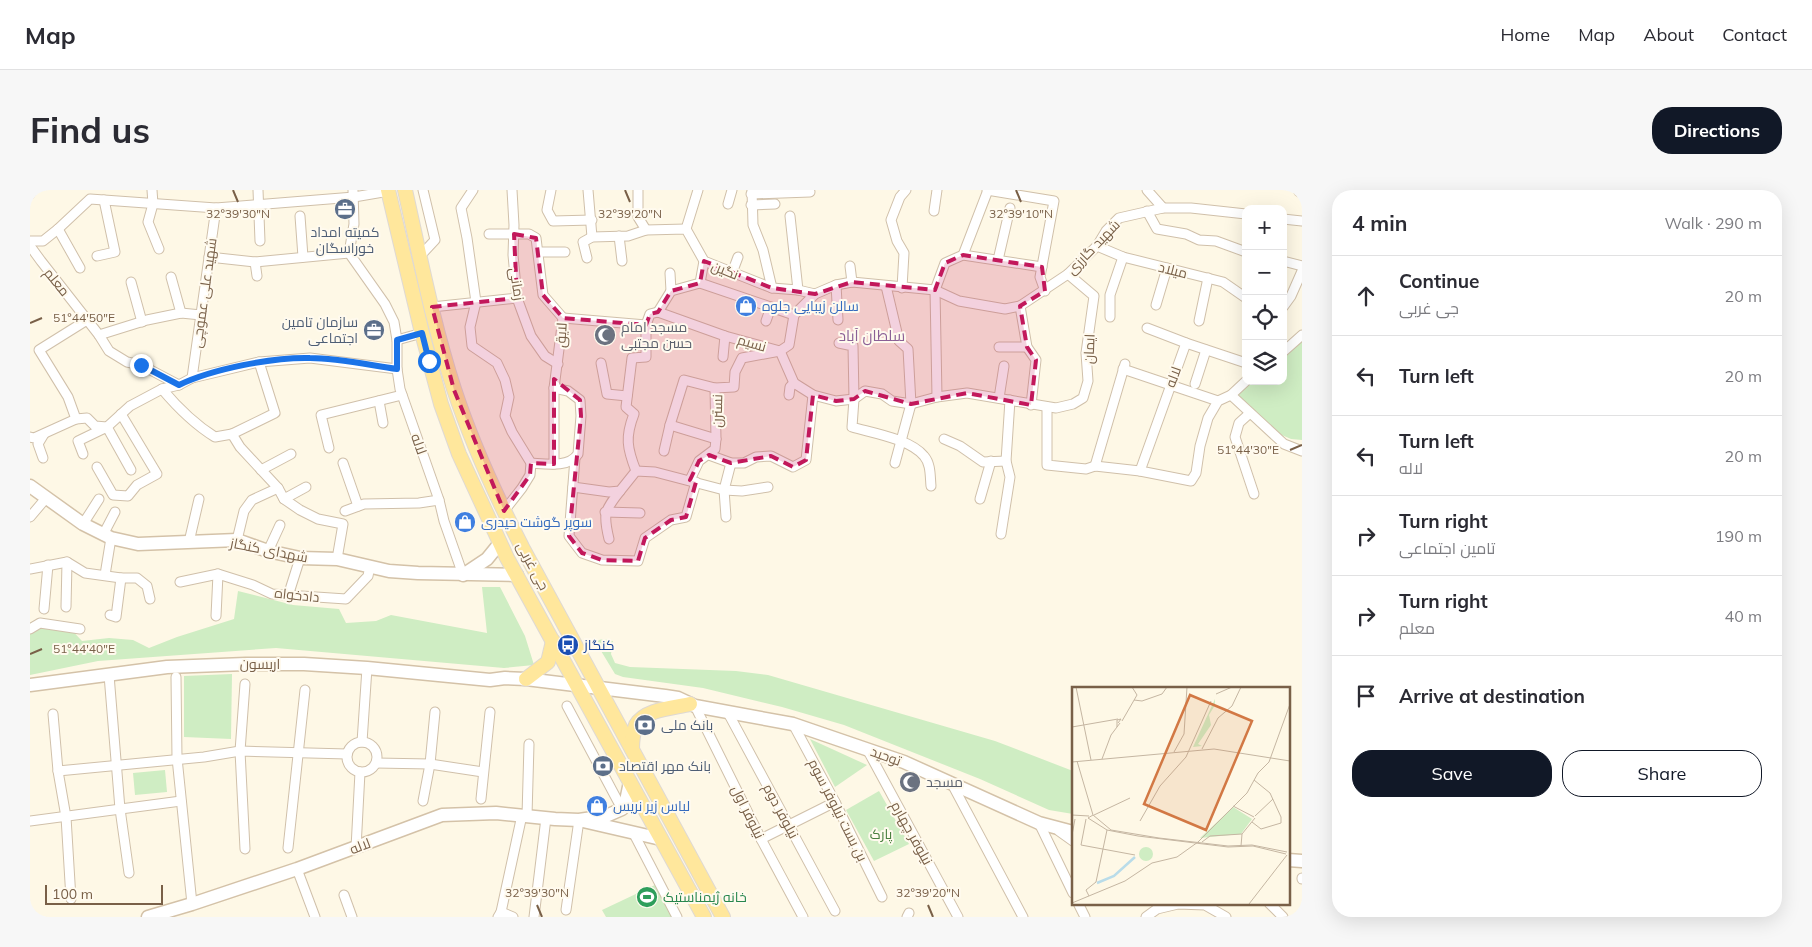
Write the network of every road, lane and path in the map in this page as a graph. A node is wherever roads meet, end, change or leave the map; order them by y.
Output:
1 (32, 190) edge
2 (152, 190) edge
3 (258, 190) edge
4 (405, 190) edge
5 (424, 190) edge
6 (473, 190) edge
7 (512, 190) edge
8 (551, 190) edge
9 (588, 190) edge
10 (638, 190) edge
11 (698, 190) edge
12 (732, 190) edge
13 (937, 190) edge
14 (987, 190) edge
15 (1147, 190) edge
16 (388, 191) edge
17 (752, 192) edge
18 (810, 192) dead end
19 (901, 192) edge
20 (30, 194) edge
21 (90, 194) edge
22 (353, 194) edge
23 (104, 200) junction
24 (153, 204) junction
25 (728, 204) dead end
26 (774, 204) dead end
27 (258, 205) junction
28 (751, 205) junction
29 (216, 208) junction
30 (1010, 208) dead end
31 (1163, 208) junction
32 (1147, 210) junction
33 (934, 211) dead end
34 (1242, 214) edge
35 (300, 216) dead end
36 (790, 216) dead end
37 (1287, 219) edge
38 (592, 220) junction
39 (1302, 221) edge
40 (58, 229) junction
41 (686, 229) junction
42 (646, 230) junction
43 (489, 234) dead end
44 (514, 234) junction
45 (619, 236) junction
46 (592, 237) junction
47 (30, 241) edge
48 (260, 241) dead end
49 (30, 246) edge
50 (1097, 246) junction
51 (159, 249) dead end
52 (1242, 251) edge
53 (349, 252) junction
54 (539, 252) junction
55 (565, 252) dead end
56 (963, 255) junction
57 (97, 256) dead end
58 (420, 256) junction
59 (209, 257) junction
60 (303, 257) junction
61 (738, 257) dead end
62 (587, 258) dead end
63 (1123, 258) junction
64 (998, 260) junction
65 (704, 261) junction
66 (255, 262) junction
67 (622, 262) dead end
68 (1287, 262) edge
69 (850, 266) dead end
70 (1302, 266) edge
71 (1042, 267) junction
72 (80, 268) dead end
73 (1168, 268) junction
74 (1302, 270) edge
75 (732, 273) junction
76 (670, 274) dead end
77 (1068, 274) junction
78 (257, 276) dead end
79 (171, 277) dead end
80 (1208, 278) junction
81 (131, 282) dead end
82 (852, 282) junction
83 (700, 283) junction
84 (836, 285) junction
85 (886, 286) junction
86 (772, 288) junction
87 (902, 288) junction
88 (671, 290) junction
89 (798, 290) junction
90 (935, 290) junction
91 (1045, 291) junction
92 (815, 294) junction
93 (1242, 295) edge
94 (517, 298) junction
95 (476, 302) junction
96 (1287, 302) edge
97 (1156, 305) dead end
98 (1020, 306) junction
99 (432, 307) junction
100 (771, 307) junction
101 (654, 313) junction
102 (181, 314) junction
103 (201, 315) junction
104 (794, 315) junction
105 (1110, 317) dead end
106 (563, 318) junction
107 (87, 320) junction
108 (838, 320) dead end
109 (766, 321) dead end
110 (1199, 321) dead end
111 (142, 322) junction
112 (646, 325) junction
113 (1147, 328) dead end
114 (422, 333) junction
115 (99, 335) junction
116 (1302, 335) edge
117 (725, 336) junction
118 (397, 340) junction
119 (839, 343) dead end
120 (1186, 343) junction
121 (999, 346) dead end
122 (1027, 347) junction
123 (1287, 348) edge
124 (1206, 350) junction
125 (780, 351) junction
126 (723, 357) dead end
127 (1242, 361) edge
128 (259, 362) junction
129 (601, 363) dead end
130 (558, 364) junction
131 (1004, 366) dead end
132 (397, 369) junction
133 (192, 378) junction
134 (794, 383) junction
135 (1171, 384) junction
136 (1195, 384) dead end
137 (179, 385) junction
138 (1242, 385) edge
139 (554, 388) junction
140 (715, 388) junction
141 (162, 389) junction
142 (402, 395) junction
143 (789, 395) dead end
144 (813, 395) junction
145 (1231, 395) junction
146 (628, 396) junction
147 (937, 397) junction
148 (999, 398) junction
149 (854, 399) junction
150 (1010, 400) junction
151 (379, 401) junction
152 (1218, 402) junction
153 (911, 404) junction
154 (1031, 405) junction
155 (1047, 407) junction
156 (1250, 413) junction
157 (121, 414) junction
158 (76, 419) junction
159 (383, 423) dead end
160 (670, 425) junction
161 (107, 427) junction
162 (44, 434) junction
163 (232, 434) junction
164 (30, 437) edge
165 (716, 439) junction
166 (944, 439) dead end
167 (901, 441) junction
168 (329, 448) dead end
169 (664, 451) dead end
170 (1302, 452) edge
171 (83, 454) dead end
172 (291, 454) dead end
173 (709, 454) junction
174 (43, 458) dead end
175 (575, 458) junction
176 (1006, 460) junction
177 (991, 461) junction
178 (343, 463) dead end
179 (531, 463) junction
180 (731, 463) junction
181 (895, 463) dead end
182 (554, 464) junction
183 (1095, 466) junction
184 (97, 467) dead end
185 (131, 470) dead end
186 (261, 470) junction
187 (636, 470) junction
188 (1140, 471) junction
189 (693, 481) junction
190 (30, 486) edge
191 (931, 486) dead end
192 (306, 487) dead end
193 (573, 487) junction
194 (768, 487) dead end
195 (278, 488) junction
196 (724, 490) junction
197 (620, 491) junction
198 (1254, 494) dead end
199 (47, 497) junction
200 (99, 499) dead end
201 (199, 499) dead end
202 (284, 499) junction
203 (980, 499) dead end
204 (439, 500) junction
205 (358, 506) junction
206 (345, 511) dead end
207 (504, 511) junction
208 (115, 512) dead end
209 (605, 512) junction
210 (640, 513) dead end
211 (30, 517) edge
212 (726, 517) dead end
213 (83, 524) junction
214 (280, 525) dead end
215 (1001, 534) dead end
216 (107, 536) junction
217 (609, 539) dead end
218 (237, 540) junction
219 (189, 542) junction
220 (500, 543) junction
221 (268, 551) junction
222 (300, 558) junction
223 (337, 560) junction
224 (67, 562) junction
225 (48, 565) junction
226 (370, 566) junction
227 (30, 569) edge
228 (218, 574) junction
229 (105, 575) junction
230 (463, 575) junction
231 (516, 575) junction
232 (121, 578) junction
233 (180, 582) dead end
234 (288, 596) junction
235 (150, 599) dead end
236 (66, 607) dead end
237 (44, 609) dead end
238 (110, 615) dead end
239 (216, 616) dead end
240 (30, 629) edge
241 (80, 629) dead end
242 (552, 641) junction
243 (367, 668) junction
244 (109, 675) junction
245 (176, 677) dead end
246 (526, 679) junction
247 (490, 680) junction
248 (30, 684) edge
249 (245, 684) dead end
250 (578, 688) junction
251 (304, 690) dead end
252 (601, 691) junction
253 (693, 705) junction
254 (567, 706) dead end
255 (727, 710) junction
256 (435, 712) dead end
257 (490, 712) dead end
258 (53, 714) dead end
259 (792, 724) junction
260 (362, 742) junction
261 (529, 744) dead end
262 (632, 748) junction
263 (866, 748) junction
264 (240, 751) junction
265 (298, 753) junction
266 (347, 754) junction
267 (177, 758) junction
268 (376, 763) junction
269 (430, 764) junction
270 (116, 765) junction
271 (58, 771) junction
272 (360, 772) junction
273 (483, 772) junction
274 (630, 782) junction
275 (952, 784) junction
276 (481, 799) dead end
277 (181, 801) junction
278 (423, 801) dead end
279 (835, 802) junction
280 (120, 808) junction
281 (622, 809) junction
282 (524, 816) junction
283 (66, 817) junction
284 (546, 818) junction
285 (579, 820) junction
286 (30, 821) edge
287 (1039, 823) junction
288 (789, 826) junction
289 (1056, 829) junction
290 (1072, 832) edge
291 (634, 834) junction
292 (661, 839) junction
293 (761, 839) junction
294 (1072, 840) edge
295 (288, 848) dead end
296 (356, 848) junction
297 (245, 849) dead end
298 (297, 869) junction
299 (129, 873) dead end
300 (1072, 891) edge
301 (344, 895) dead end
302 (882, 897) dead end
303 (71, 899) dead end
304 (192, 904) junction
305 (1078, 904) edge
306 (1270, 904) edge
307 (1156, 906) edge
308 (566, 910) dead end
309 (835, 911) dead end
310 (351, 915) edge
311 (499, 915) edge
312 (148, 917) edge
313 (315, 917) edge
314 (340, 917) edge
315 (513, 917) edge
316 (534, 917) edge
317 (677, 917) edge
318 (704, 917) edge
319 (723, 917) edge
320 (802, 917) edge
321 (958, 917) edge
322 (1023, 917) edge
323 (1085, 917) edge
324 (1146, 917) edge
325 (1164, 917) edge
326 (1226, 917) edge
327 (1283, 917) edge

1 - 20 street
2 - 24 street
3 - 27 street
4 - 58 main road, جی غربی
5 - 58 street
6 - 95 street
7 - 44 street, زمانی
8 - 38 street
9 - 38 street
10 - 42 street
11 - 41 street
12 - 25 street
13 - 33 street
14 - 56 street
14 - 71 street
15 - 31 street
16 - 22 street
16 - 114 main road, جی غربی
17 - 18 street
17 - 28 street
19 - 87 street
21 - 23 street
21 - 40 street
22 - 27 street
22 - 53 street
23 - 24 street
23 - 57 street
24 - 29 street
24 - 51 street
26 - 28 street
27 - 29 street
27 - 48 street
28 - 86 street
29 - 59 street, شهید علی عموچی
30 - 64 street
31 - 32 street, شهید گارزی
31 - 34 street, شهید گارزی
32 - 50 street, شهید گارزی
32 - 52 street
35 - 60 street
36 - 89 street
37 - 39 street
38 - 46 street
40 - 47 street
40 - 72 street
41 - 42 street
41 - 65 street, نگین
42 - 45 street
43 - 44 street
44 - 54 street, لایق
44 - 94 street, زمانی
45 - 46 street
45 - 67 street
46 - 62 street
49 - 107 street, معلم
50 - 63 street, میلاد
50 - 77 street, شهید گارزی
53 - 60 street
53 - 118 street, لاله
54 - 55 street
54 - 106 street, لایق
56 - 64 street
56 - 90 street
58 - 99 main road, جی غربی
59 - 66 street
59 - 103 street, شهید علی عموچی
60 - 66 street
61 - 75 street
63 - 73 street, میلاد
63 - 105 street
64 - 71 street
65 - 75 street, نگین
65 - 83 street
66 - 78 street
68 - 70 street
69 - 82 street
71 - 91 street
73 - 80 street, میلاد
73 - 97 street
74 - 96 street
75 - 86 street, نگین
76 - 88 street
77 - 91 street, شهید گارزی
77 - 155 street, ایمان
79 - 102 street
80 - 93 street, میلاد
80 - 110 street
81 - 111 street
82 - 84 street, شهید گارزی
82 - 85 street, شهید گارزی
83 - 88 street
83 - 100 street
84 - 92 street, شهید گارزی
84 - 108 street
85 - 87 street, شهید گارزی
85 - 153 street
86 - 89 street, نگین
87 - 90 street, شهید گارزی
88 - 101 street
89 - 92 street, نگین
90 - 98 street, شهید گارزی
90 - 147 street
91 - 98 street, شهید گارزی
92 - 104 street, شهید گارزی
94 - 95 street
94 - 130 street, زمانی
95 - 99 street
95 - 179 street
98 - 122 street
99 - 207 main road, جی غربی
100 - 104 street
100 - 109 street
101 - 112 street
101 - 117 street, نسیم
102 - 103 street
102 - 111 street
103 - 133 street, شهید علی عموچی
104 - 125 street
106 - 112 street
106 - 130 street, لایق
107 - 115 street, معلم
107 - 158 street
111 - 115 street
112 - 146 street
113 - 120 street
114 - 118 street
114 - 220 main road, جی غربی
115 - 137 street, معلم
116 - 123 street
117 - 125 street, نسیم
117 - 126 street
118 - 132 street, لاله
119 - 149 street
120 - 124 street
120 - 135 street, لاله
121 - 122 street
122 - 154 street
124 - 127 street
124 - 136 street
125 - 134 street, نسیم
125 - 140 street, نسترن
128 - 132 street
128 - 133 street
128 - 163 street
129 - 146 street
130 - 139 street, لایق
131 - 148 street
132 - 142 street, لاله
133 - 137 street
134 - 143 street
134 - 144 street
135 - 152 street
135 - 183 street
135 - 188 street, لاله
137 - 141 street
138 - 145 street
139 - 175 street
139 - 182 street, لایق
140 - 160 street
140 - 165 street, نسترن
141 - 157 street
141 - 163 street
142 - 151 street
142 - 204 street, لاله
144 - 149 street
144 - 180 street
145 - 152 street
145 - 156 street
146 - 187 street
147 - 148 street
147 - 153 street
148 - 150 street
149 - 153 street
149 - 167 street
150 - 154 street
150 - 176 street
151 - 159 street
151 - 168 street
152 - 188 street
153 - 167 street
154 - 155 street
155 - 183 street
156 - 170 street
156 - 198 street
157 - 161 street
157 - 184 street
158 - 161 street
158 - 162 street
160 - 165 street
160 - 169 street
161 - 171 street
161 - 185 street
162 - 164 street
162 - 174 street
163 - 186 street
165 - 173 street, نسترن
166 - 177 street
167 - 181 street
167 - 191 street
172 - 186 street
173 - 180 street
173 - 189 street, نسترن
175 - 182 street
175 - 193 street
176 - 177 street
176 - 215 street
177 - 203 street
178 - 205 street
179 - 182 street
179 - 207 street
180 - 196 street
183 - 188 street
186 - 195 street
187 - 189 street
187 - 197 street
189 - 193 street, نسترن
189 - 196 street
190 - 199 main road, شهدای کنگاز
192 - 202 street
193 - 197 street
194 - 196 street
195 - 202 street
195 - 218 street
196 - 212 street
197 - 209 street
199 - 211 street
199 - 213 main road, شهدای کنگاز
200 - 213 street
201 - 219 street
202 - 223 street
204 - 205 street
204 - 230 street, لاله
205 - 206 street
207 - 252 main road, جی غربی
208 - 216 street
209 - 210 street
209 - 217 street
213 - 216 main road, شهدای کنگاز
214 - 221 street
216 - 219 main road, شهدای کنگاز
216 - 229 street
218 - 219 main road, شهدای کنگاز
218 - 221 main road, شهدای کنگاز
220 - 230 main road
220 - 231 main road, جی غربی
221 - 222 main road, شهدای کنگاز
222 - 223 main road, شهدای کنگاز
222 - 234 street
223 - 226 main road, شهدای کنگاز
224 - 225 street
224 - 229 street
224 - 236 street
225 - 227 street
225 - 237 street
226 - 230 main road, شهدای کنگاز
226 - 234 street, دادخواه
228 - 233 street
228 - 234 street, دادخواه
228 - 239 street
229 - 232 street
230 - 231 main road, شهدای کنگاز
231 - 242 main road, جی غربی
232 - 235 street
232 - 238 street
240 - 241 street
242 - 246 main road
242 - 250 main road, جی غربی
243 - 244 main road, اریسون
243 - 247 main road, اریسون
243 - 260 street
244 - 248 main road, اریسون
244 - 270 street
245 - 267 street
246 - 247 main road, اریسون
246 - 250 main road, اریسون
247 - 250 main road, اریسون
249 - 264 street
250 - 252 main road, اریسون
250 - 274 main road, جی غربی
251 - 265 street
252 - 253 main road, توحید
252 - 262 main road, جی غربی
253 - 255 main road, توحید
253 - 262 main road
253 - 293 street, نیلوفر اول
254 - 281 street
255 - 259 main road, توحید
255 - 288 street, نیلوفر دوم
256 - 269 street
257 - 273 street
258 - 271 street
259 - 263 main road, توحید
259 - 279 street, بن بست نیلوفر سوم
260 - 266 street
260 - 268 street
261 - 282 street
262 - 319 main road, جی غربی
263 - 275 main road, توحید
263 - 321 street, نیلوفر چهارم
264 - 265 street
264 - 267 street
264 - 297 street
265 - 266 street
265 - 295 street
266 - 272 street
267 - 270 street
267 - 277 street
268 - 269 street
268 - 272 street
269 - 273 street
269 - 278 street
270 - 271 street
270 - 280 street
271 - 283 street
272 - 296 street
273 - 276 street
274 - 281 main road
274 - 292 main road, جی غربی
275 - 287 main road, توحید
275 - 322 street
277 - 280 street
277 - 304 street
279 - 288 street
279 - 302 street, بن بست نیلوفر سوم
280 - 283 street
280 - 299 street
281 - 285 main road
282 - 284 main road, لاله
282 - 296 main road, لاله
282 - 311 street
283 - 286 street
283 - 303 street
284 - 285 main road, لاله
284 - 316 street
285 - 291 main road
285 - 308 street
287 - 289 main road, توحید
287 - 300 street
288 - 293 street
288 - 309 street, نیلوفر دوم
289 - 290 main road, توحید
289 - 294 street
291 - 292 main road
291 - 317 street
292 - 318 main road, جی غربی
293 - 320 street, نیلوفر اول
296 - 298 main road, لاله
298 - 304 main road, لاله
298 - 313 street
301 - 310 street
304 - 312 main road, لاله
305 - 323 street
306 - 327 street
307 - 324 street
307 - 325 street
307 - 326 street
310 - 314 street
311 - 315 street

